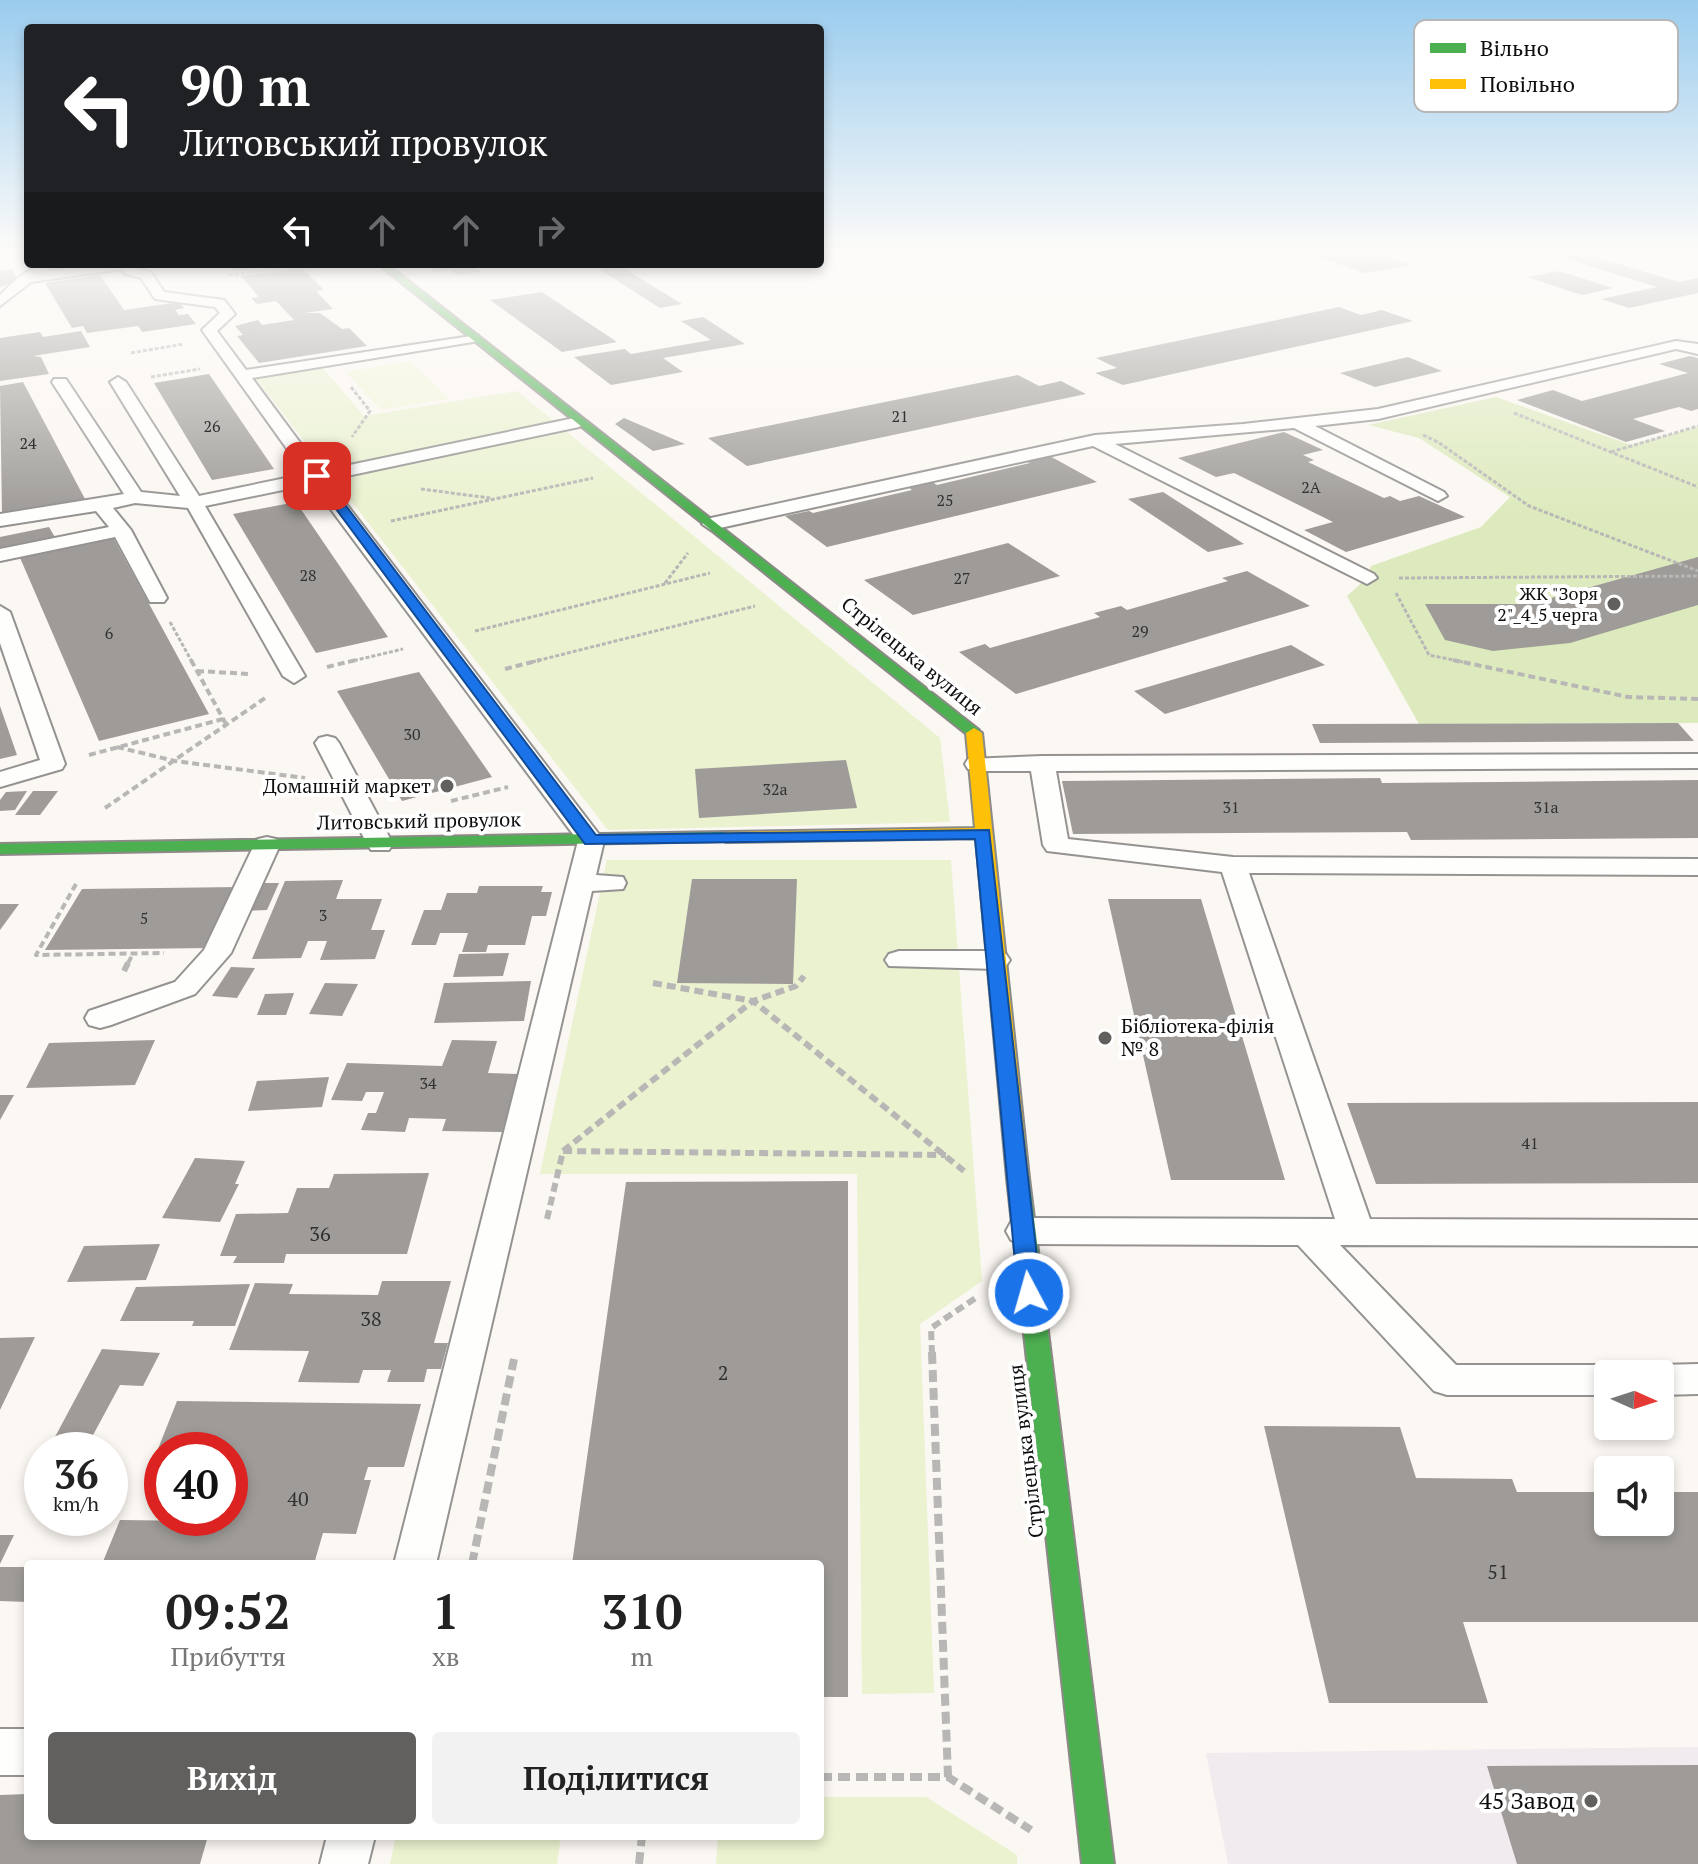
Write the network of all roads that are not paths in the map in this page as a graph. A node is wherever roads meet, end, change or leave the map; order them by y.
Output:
1 (218, 341) edge
2 (454, 341) edge
3 (477, 341) edge
4 (1698, 349) edge
5 (240, 369) junction
6 (60, 382) dead end
7 (118, 382) road end
8 (579, 422) junction
9 (1296, 423) junction
10 (1095, 440) junction
11 (317, 476) junction
12 (1438, 496) dead end
13 (135, 497) junction
14 (194, 503) junction
15 (101, 505) junction
16 (0, 520) edge
17 (711, 524) junction
18 (121, 530) junction
19 (0, 555) edge
20 (1367, 578) road end
21 (157, 598) road end
22 (0, 612) edge
23 (294, 676) road end
24 (327, 743) dead end
25 (1698, 761) edge
26 (1042, 763) junction
27 (977, 764) junction
28 (0, 780) edge
29 (983, 833) junction
30 (591, 841) junction
31 (380, 844) junction
32 (267, 845) junction
33 (0, 849) edge
34 (1233, 865) junction
35 (1698, 867) edge
36 (899, 960) dead end
37 (996, 960) junction
38 (100, 1018) dead end
39 (1023, 1231) junction
40 (1307, 1232) junction
41 (1357, 1232) junction
42 (1698, 1233) edge
43 (1698, 1379) edge
44 (1594, 1380) edge
45 (1674, 1380) edge
46 (416, 1560) edge
47 (0, 1752) edge
48 (24, 1752) edge
49 (350, 1840) edge
50 (344, 1864) edge
51 (1098, 1864) edge

1 - 5 lane
2 - 5 lane
3 - 8 street, Стрілецька вулиця
4 - 9 lane
5 - 11 lane
6 - 13 lane
7 - 14 lane
8 - 11 lane
8 - 17 street, Стрілецька вулиця
9 - 10 lane
9 - 12 lane
10 - 17 lane
10 - 20 lane
11 - 14 lane
11 - 30 lane
13 - 14 lane
13 - 15 lane
14 - 23 lane
15 - 16 lane
15 - 18 lane
17 - 27 street, Стрілецька вулиця
18 - 19 lane
18 - 21 lane
22 - 28 lane
24 - 31 lane
25 - 26 lane
26 - 27 lane
26 - 34 lane
27 - 29 street, Стрілецька вулиця
29 - 30 street, Литовський провулок
29 - 37 street, Стрілецька вулиця
30 - 31 street, Литовський провулок
30 - 46 lane
31 - 32 street, Литовський провулок
32 - 33 street, Литовський провулок
32 - 38 lane
34 - 35 lane
34 - 41 lane
36 - 37 lane
37 - 39 street, Стрілецька вулиця
39 - 40 lane
39 - 51 street, Стрілецька вулиця
40 - 41 lane
40 - 44 lane
41 - 42 lane
43 - 45 lane
47 - 48 lane
49 - 50 lane

